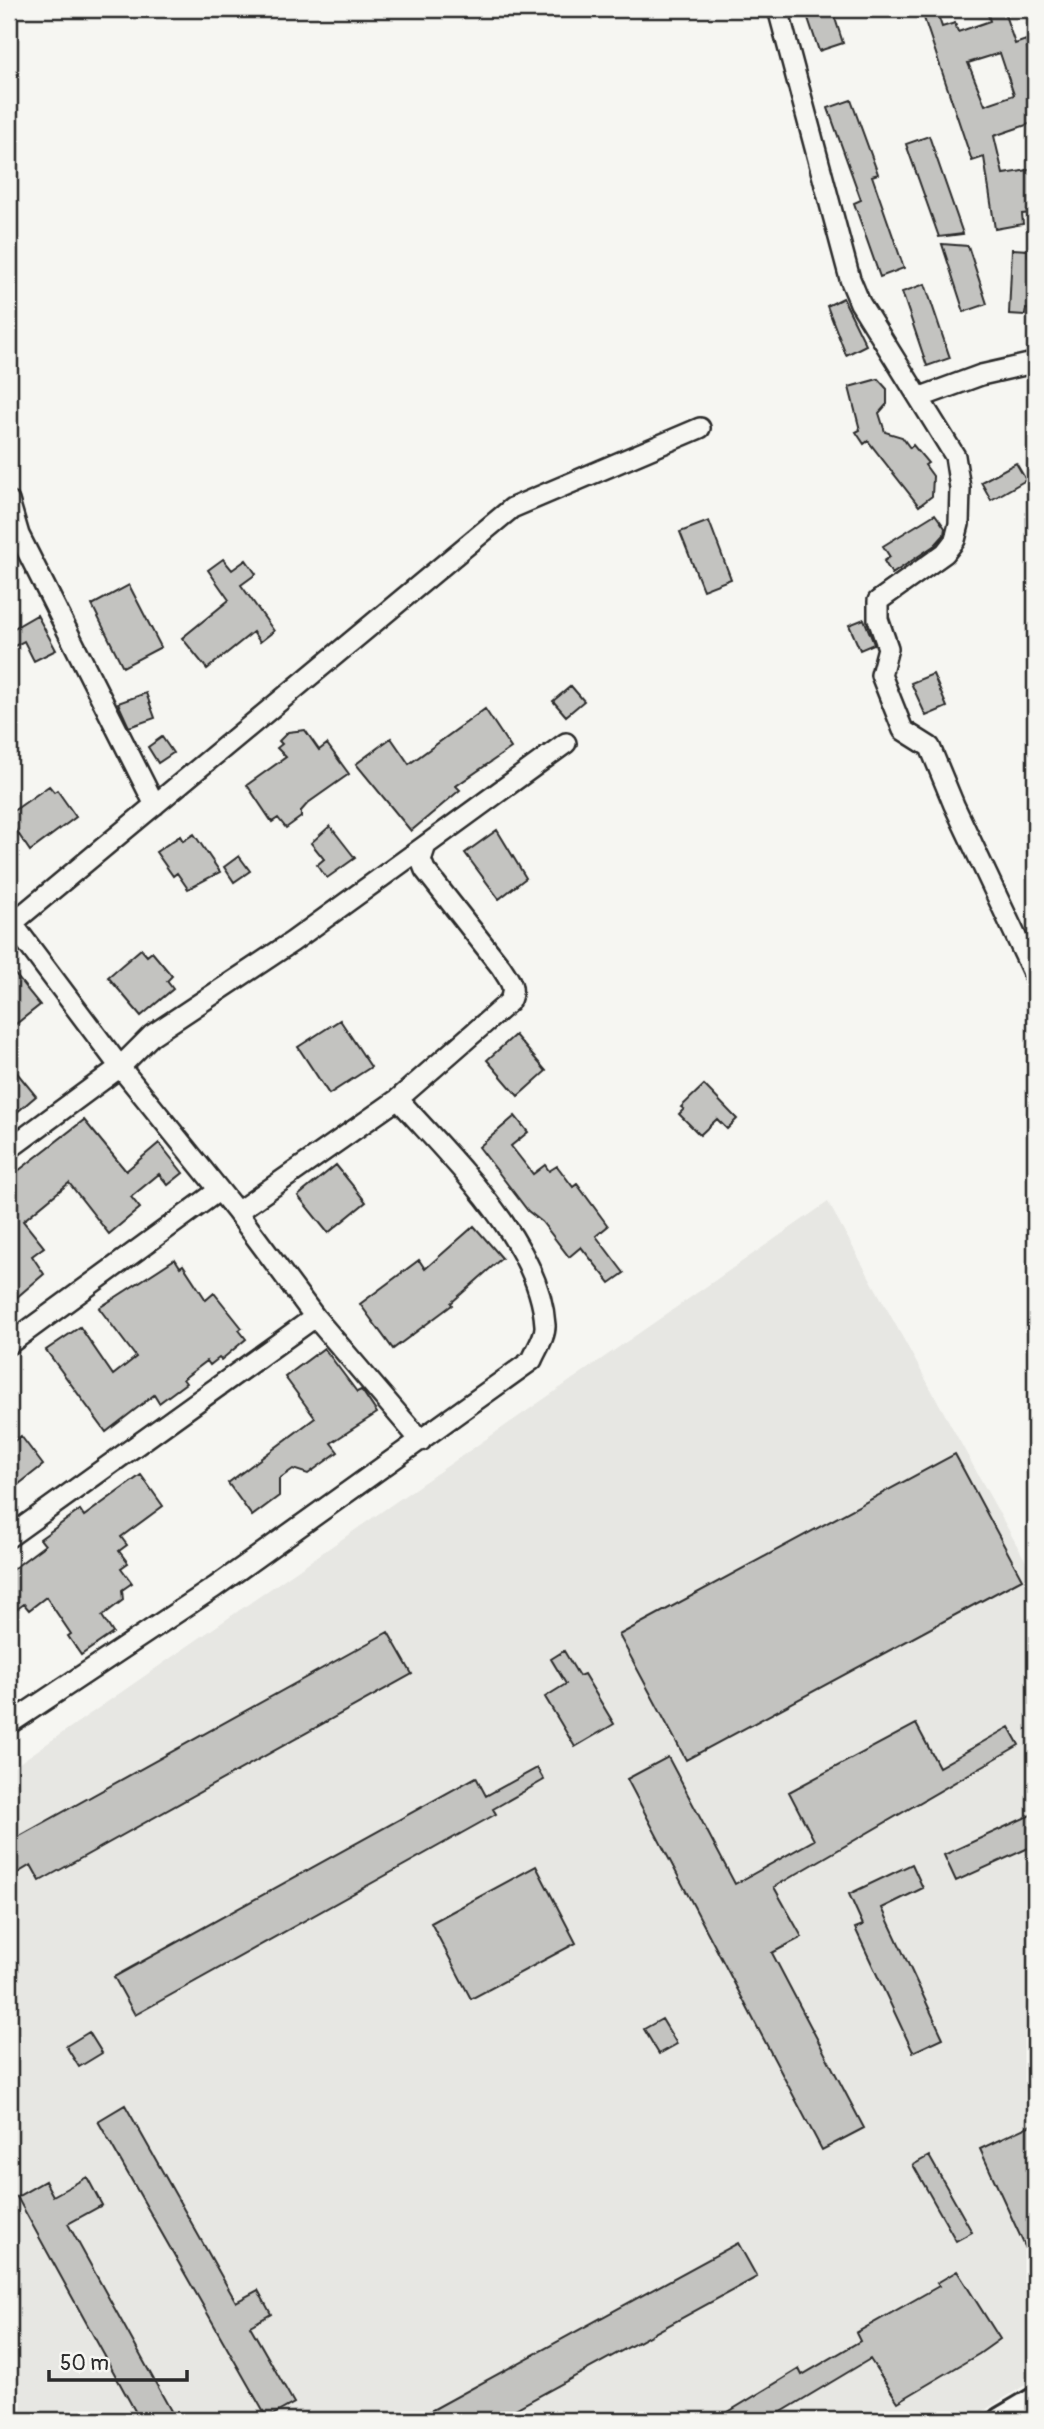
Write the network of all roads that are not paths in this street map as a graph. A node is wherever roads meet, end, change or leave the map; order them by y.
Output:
1 (778, 9) edge
2 (1035, 366) edge
3 (921, 397) junction
4 (700, 428) dead end
5 (9, 501) edge
6 (14, 537) edge
7 (566, 743) dead end
8 (155, 805) junction
9 (426, 845) junction
10 (10, 923) edge
11 (1035, 976) edge
12 (120, 1067) junction
13 (398, 1099) junction
14 (9, 1149) edge
15 (218, 1191) junction
16 (237, 1212) junction
17 (314, 1317) junction
18 (9, 1344) edge
19 (421, 1441) junction
20 (9, 1537) edge
21 (9, 1724) edge
22 (1035, 2400) edge
23 (1001, 2420) edge

1 - 3 street
2 - 3 street
3 - 11 street
4 - 8 street
5 - 6 street
6 - 8 street
7 - 9 street
8 - 10 street
9 - 12 street
9 - 13 street
10 - 12 street
12 - 14 street
12 - 15 street
13 - 16 street
13 - 19 street
15 - 16 street
15 - 18 street
16 - 17 street
17 - 19 street
17 - 20 street
19 - 21 street
22 - 23 street

